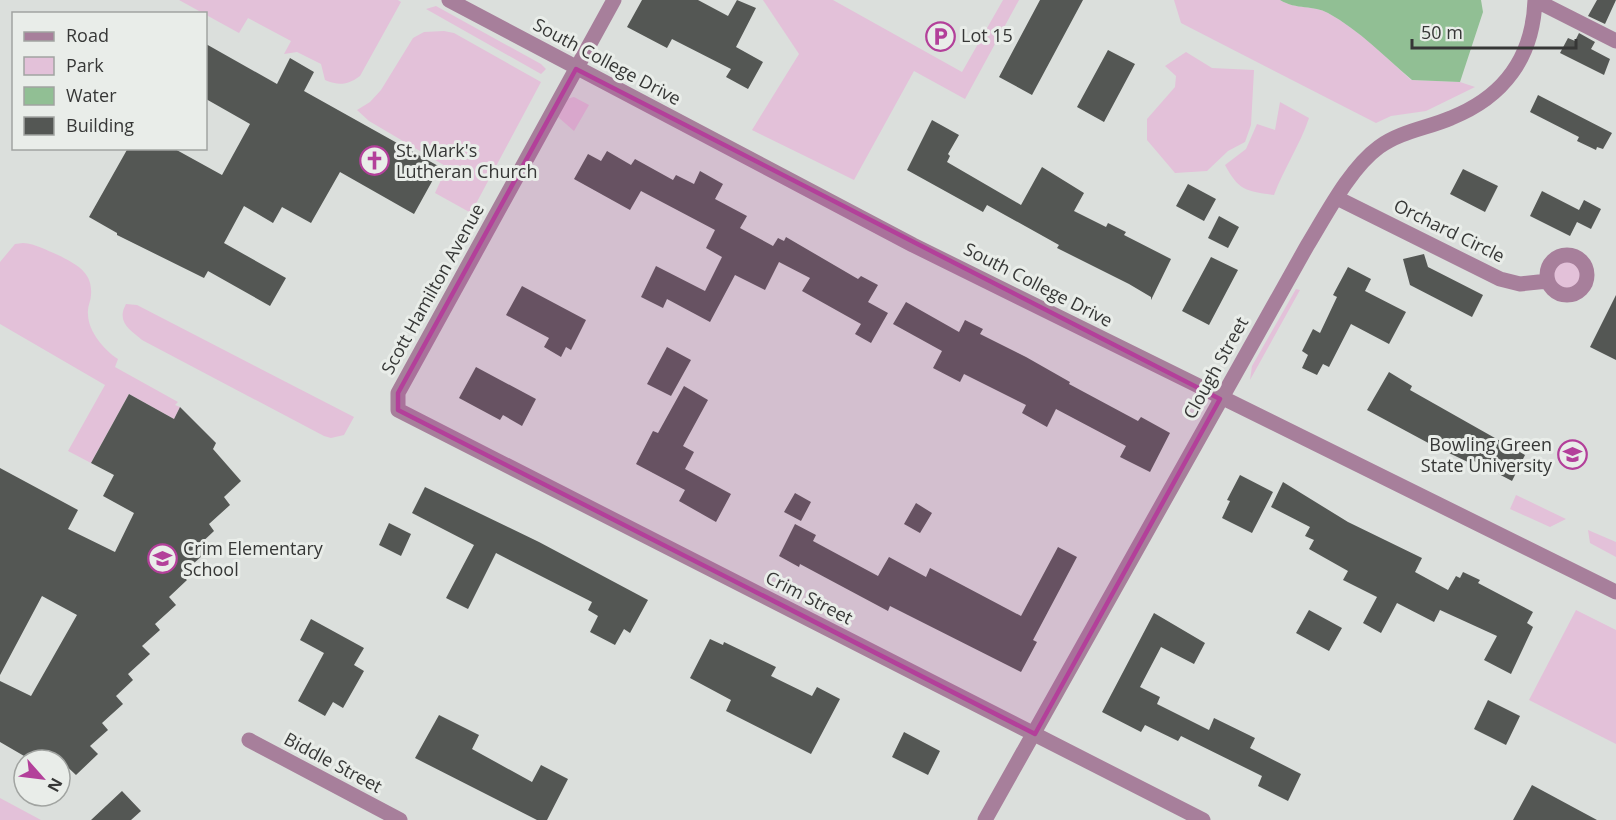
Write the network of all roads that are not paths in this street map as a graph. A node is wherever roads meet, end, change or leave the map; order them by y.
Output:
1 (449, 0) edge
2 (614, 0) edge
3 (1535, 0) edge
4 (1616, 40) edge
5 (576, 69) junction
6 (1337, 198) junction
7 (1548, 281) dead end
8 (1220, 399) junction
9 (399, 410) joint
10 (1616, 592) edge
11 (1035, 734) junction
12 (249, 740) dead end
13 (400, 820) edge
14 (985, 820) edge
15 (1203, 820) edge

1 - 5 street, South College Drive
2 - 5 street, Scott Hamilton Avenue
3 - 4 street
3 - 6 street, Clough Street
5 - 8 street, South College Drive
5 - 9 street, Scott Hamilton Avenue
6 - 7 street, Orchard Circle
6 - 8 street, Clough Street
8 - 10 street, South College Drive
8 - 11 street, Clough Street
9 - 11 street, Crim Street
11 - 14 street, Clough Street
11 - 15 street, Crim Street
12 - 13 street, Biddle Street

